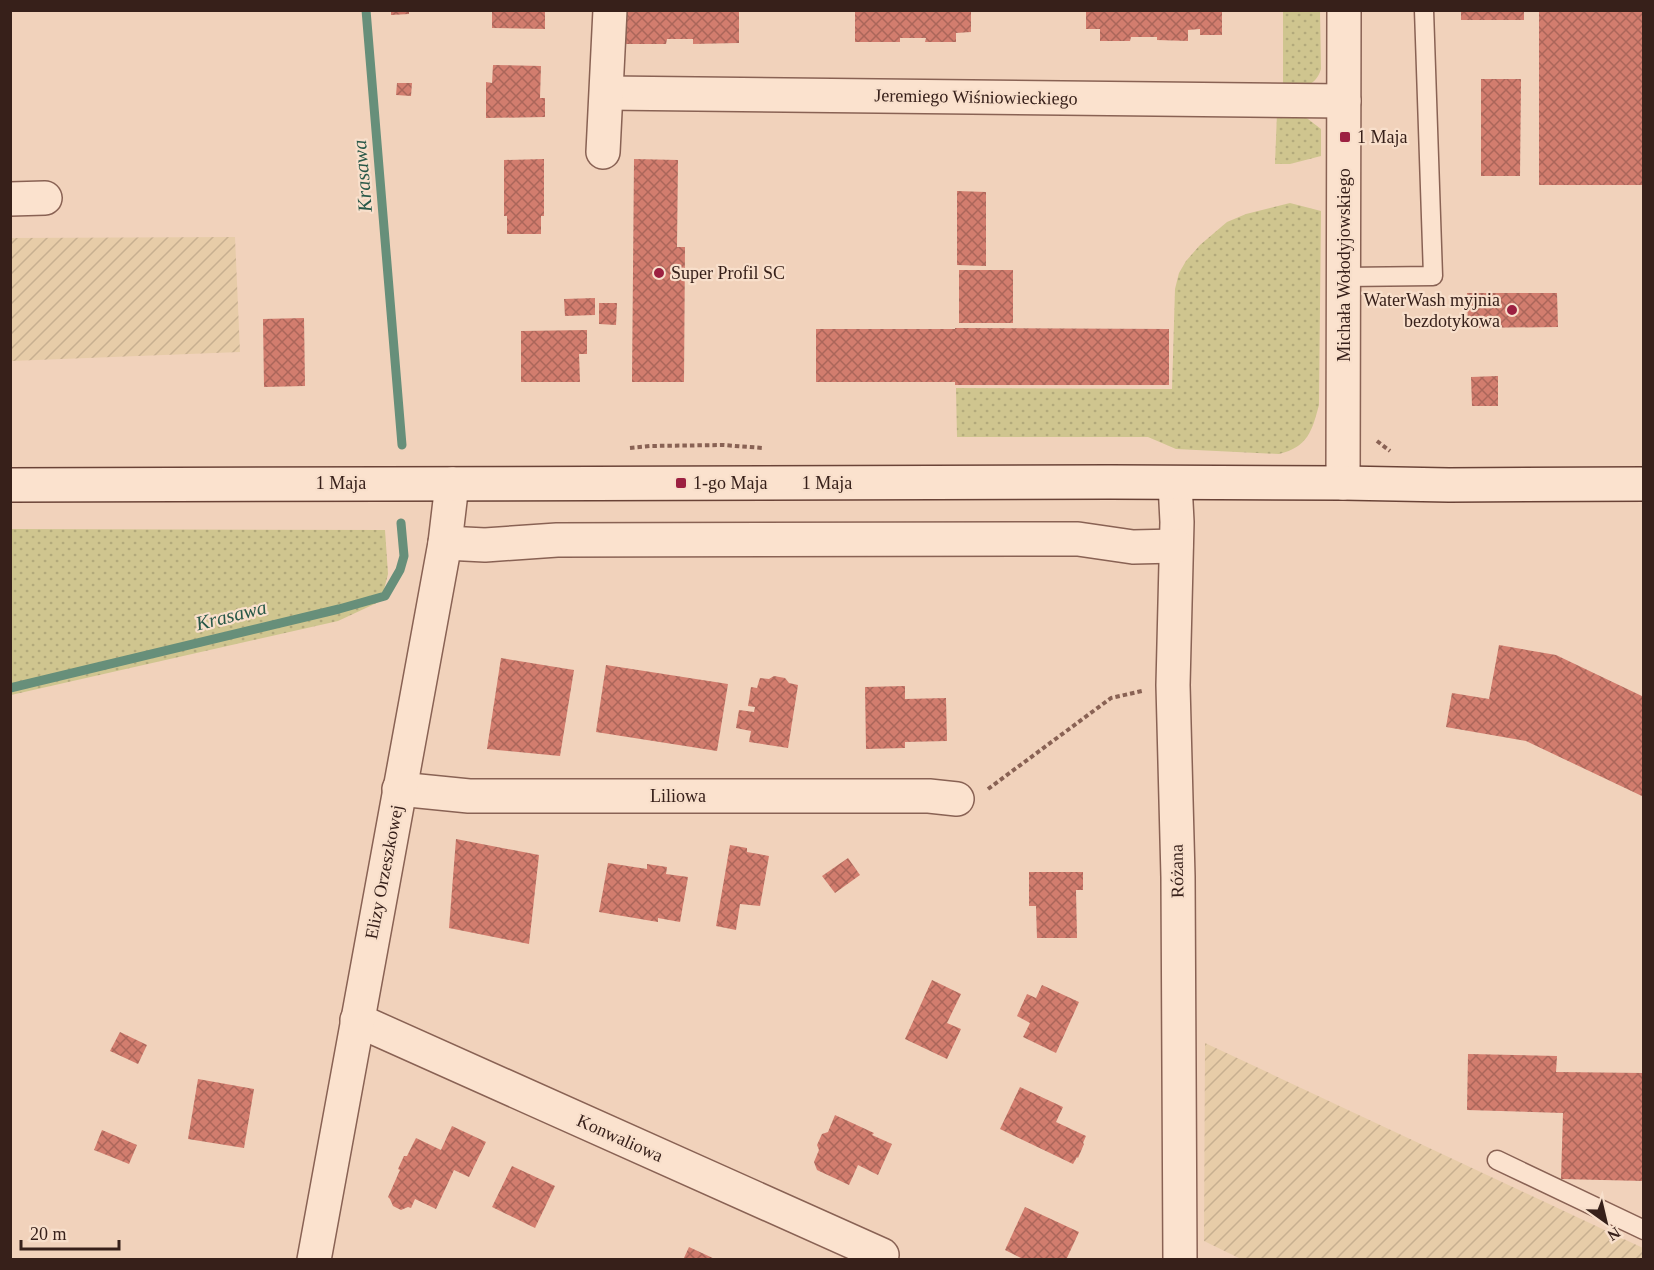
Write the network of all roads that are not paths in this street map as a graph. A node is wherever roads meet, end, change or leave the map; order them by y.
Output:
1 (610, 10) edge
2 (1344, 10) edge
3 (1424, 10) edge
4 (607, 93) junction
5 (1344, 101) junction
6 (603, 152) dead end
7 (45, 198) dead end
8 (10, 199) edge
9 (1344, 277) junction
10 (1175, 483) junction
11 (1343, 483) junction
12 (452, 484) junction
13 (1644, 484) edge
14 (10, 485) edge
15 (445, 543) junction
16 (1176, 546) junction
17 (399, 789) junction
18 (957, 799) road end
19 (357, 1020) junction
20 (1497, 1160) dead end
21 (1644, 1230) edge
22 (882, 1255) dead end
23 (314, 1260) edge
24 (1180, 1260) edge

1 - 4 street
2 - 5 street, Michała Wołodyjowskiego
3 - 9 lane
4 - 5 street, Jeremiego Wiśniowieckiego
4 - 6 street
5 - 9 street, Michała Wołodyjowskiego
7 - 8 street
9 - 11 street, Michała Wołodyjowskiego
10 - 11 street, 1 Maja
10 - 12 street, 1 Maja
10 - 16 street, Różana
11 - 13 street, 1 Maja
12 - 14 street, 1 Maja
12 - 15 street, Elizy Orzeszkowej
15 - 16 street
15 - 17 street, Elizy Orzeszkowej
16 - 24 street, Różana
17 - 18 street, Liliowa
17 - 19 street, Elizy Orzeszkowej
19 - 22 street, Konwaliowa
19 - 23 street, Elizy Orzeszkowej
20 - 21 lane

